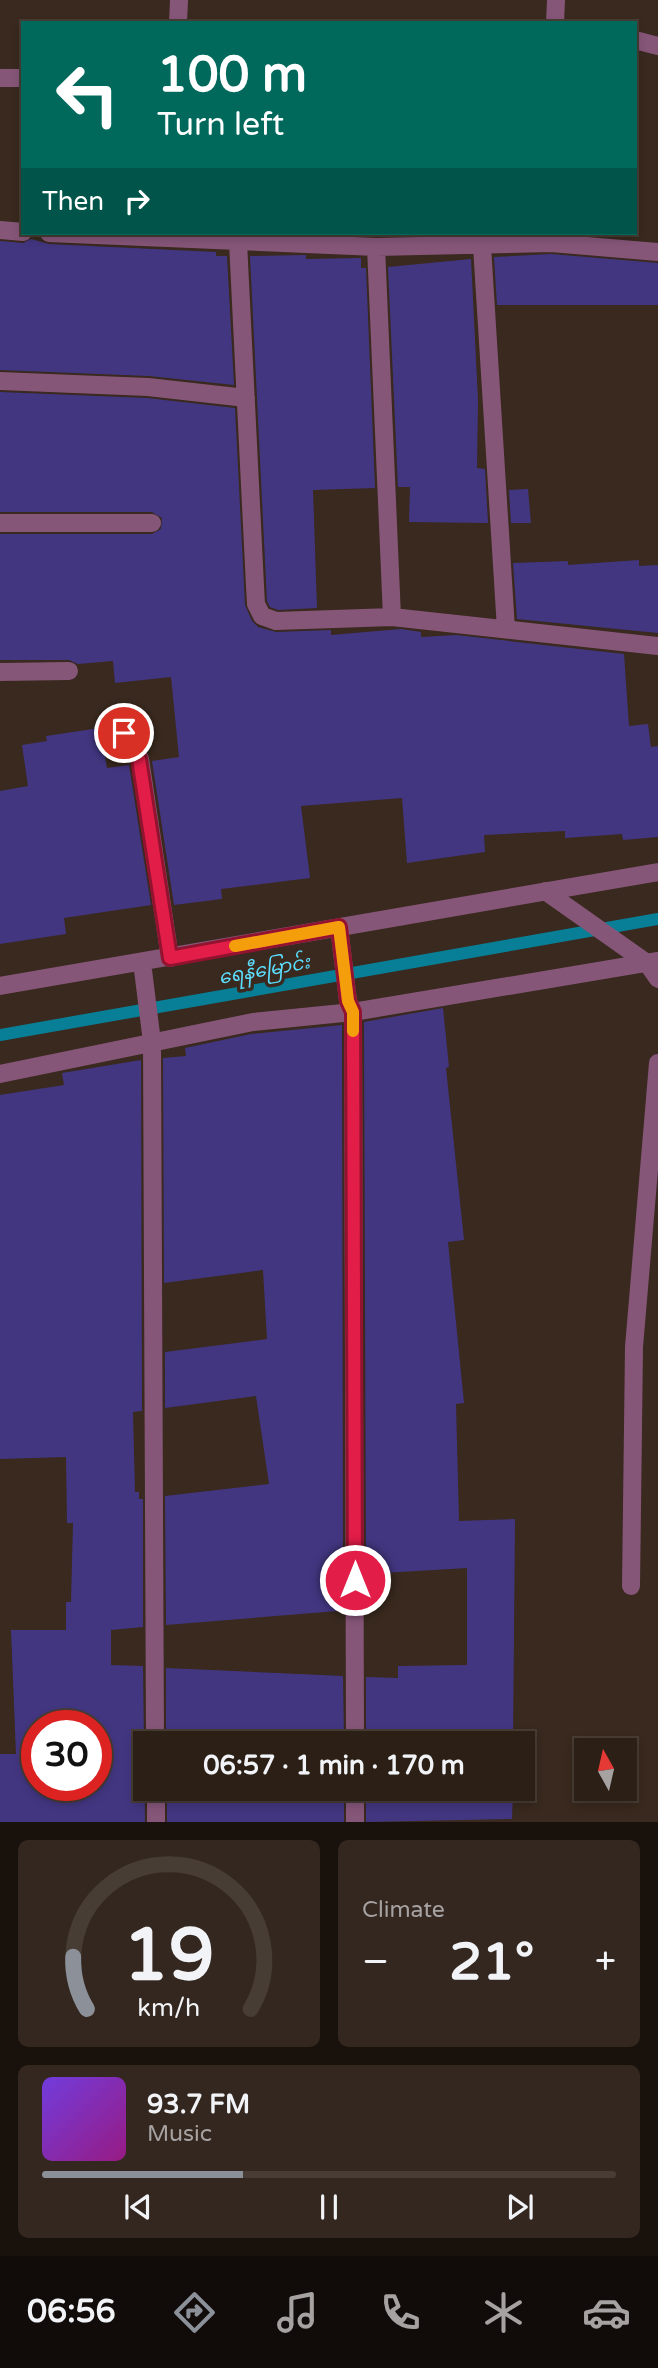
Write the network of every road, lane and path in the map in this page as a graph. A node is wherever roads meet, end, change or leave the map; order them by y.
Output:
1 (178, 0) edge
2 (556, 0) edge
3 (178, 21) edge
4 (555, 21) edge
5 (637, 41) edge
6 (658, 46) edge
7 (0, 78) edge
8 (21, 78) edge
9 (0, 230) edge
10 (21, 232) edge
11 (170, 235) edge
12 (551, 238) edge
13 (238, 242) junction
14 (482, 246) junction
15 (376, 247) junction
16 (658, 252) edge
17 (0, 381) edge
18 (246, 398) junction
19 (0, 523) edge
20 (152, 523) dead end
21 (392, 617) junction
22 (506, 629) junction
23 (658, 646) edge
24 (69, 671) dead end
25 (0, 672) edge
26 (124, 733) dead end
27 (658, 872) edge
28 (550, 895) junction
29 (340, 934) junction
30 (170, 958) junction
31 (646, 959) edge
32 (143, 967) junction
33 (658, 979) edge
34 (0, 986) edge
35 (351, 1006) junction
36 (151, 1037) junction
37 (658, 1063) edge
38 (0, 1074) edge
39 (631, 1586) dead end
40 (155, 1731) edge
41 (355, 1731) edge
42 (156, 1801) edge
43 (355, 1801) edge
44 (156, 1822) edge
45 (355, 1822) edge

1 - 3 street
2 - 4 street
5 - 6 street
7 - 8 street
9 - 10 street
11 - 13 street
12 - 14 street
12 - 16 street
13 - 15 street
13 - 18 street
14 - 15 street
14 - 22 street
15 - 21 street
17 - 18 street
18 - 21 street
19 - 20 street
21 - 22 street
22 - 23 street
24 - 25 street
26 - 30 street
27 - 28 street
28 - 29 street
28 - 31 street
29 - 30 street
29 - 35 street
30 - 32 street
31 - 33 street
31 - 35 street
32 - 34 street
32 - 36 street
35 - 36 street
35 - 41 street
36 - 38 street
36 - 40 street
37 - 39 street
42 - 44 street
43 - 45 street

